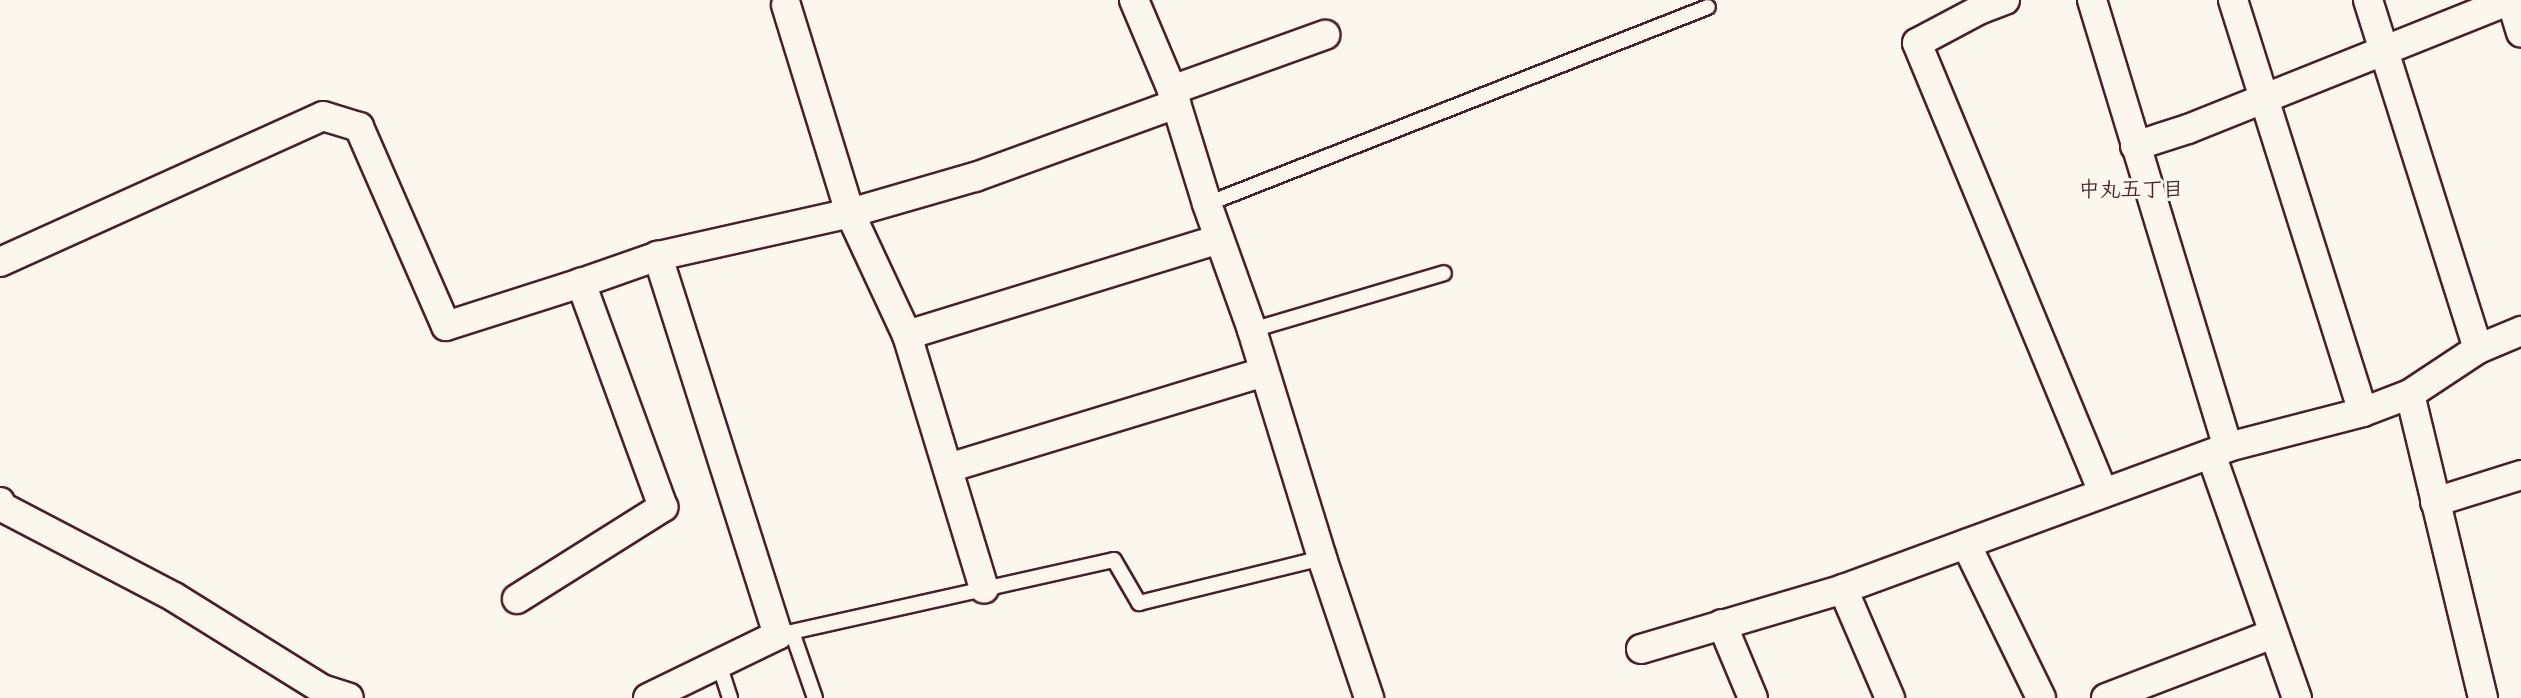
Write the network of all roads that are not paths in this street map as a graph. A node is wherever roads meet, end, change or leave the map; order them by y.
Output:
1 (1134, 0) edge
2 (2005, 0) edge
3 (2092, 0) edge
4 (2233, 0) edge
5 (2368, 0) edge
6 (2511, 0) edge
7 (786, 5) dead end
8 (1976, 5) edge
9 (1708, 7) dead end
10 (2521, 33) edge
11 (1325, 35) dead end
12 (2386, 51) junction
13 (1174, 97) junction
14 (2265, 99) junction
15 (2135, 146) junction
16 (1207, 204) junction
17 (850, 213) junction
18 (1219, 239) junction
19 (658, 256) junction
20 (0, 262) edge
21 (1444, 273) dead end
22 (581, 283) junction
23 (1252, 330) junction
24 (2521, 331) edge
25 (907, 335) junction
26 (2478, 349) junction
27 (1264, 372) junction
28 (2410, 394) junction
29 (2363, 412) junction
30 (2219, 451) junction
31 (948, 468) junction
32 (2521, 475) edge
33 (2103, 493) junction
34 (0, 502) edge
35 (2435, 502) junction
36 (1966, 544) junction
37 (1322, 558) junction
38 (984, 589) junction
39 (1843, 589) junction
40 (517, 599) dead end
41 (1722, 624) junction
42 (785, 633) junction
43 (2273, 634) junction
44 (1641, 649) dead end
45 (719, 664) junction
46 (349, 698) edge
47 (648, 698) edge
48 (730, 698) edge
49 (815, 698) edge
50 (1369, 698) edge
51 (1754, 698) edge
52 (1890, 698) edge
53 (2041, 698) edge
54 (2106, 698) edge
55 (2297, 698) edge
56 (2482, 698) edge

1 - 13 street
2 - 8 street
3 - 15 street
4 - 14 street
5 - 12 street
6 - 10 street
6 - 12 street
7 - 17 street
8 - 33 street
9 - 16 lane
11 - 13 street
12 - 14 street
12 - 26 street
13 - 16 street
13 - 17 street
14 - 15 street
14 - 29 street
15 - 30 street
16 - 18 street
17 - 19 street
17 - 25 street
18 - 23 street
18 - 25 street
19 - 22 street
19 - 42 street
20 - 22 street
21 - 23 lane
22 - 40 street
23 - 27 street
24 - 26 street
25 - 31 street
26 - 28 street
27 - 31 street
27 - 37 street
28 - 29 street
28 - 35 street
29 - 30 street
30 - 33 street
30 - 43 street
31 - 38 street
32 - 35 street
33 - 36 street
34 - 46 street
35 - 56 street
36 - 39 street
36 - 53 street
37 - 38 lane
37 - 50 street
38 - 42 lane
39 - 41 street
39 - 52 street
41 - 44 street
41 - 51 street
42 - 45 street
42 - 49 lane
43 - 54 street
43 - 55 street
45 - 47 street
45 - 48 lane

